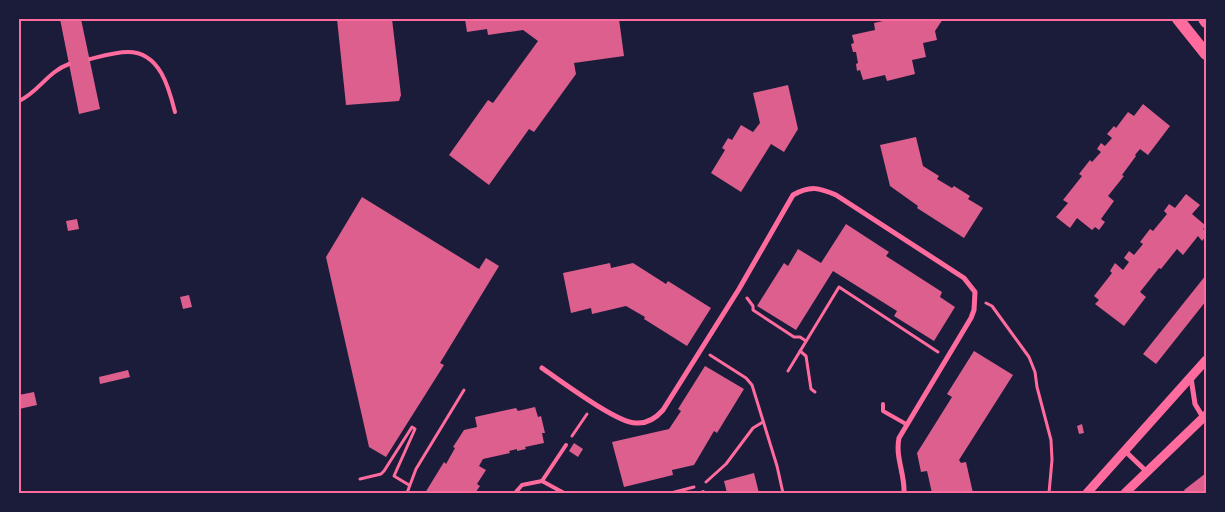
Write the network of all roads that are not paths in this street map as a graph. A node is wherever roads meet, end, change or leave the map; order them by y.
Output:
1 (1178, 19) edge
2 (1204, 19) edge
3 (1206, 22) edge
4 (1206, 54) edge
5 (90, 59) dead end
6 (70, 64) dead end
7 (19, 102) edge
8 (175, 112) dead end
9 (1206, 360) edge
10 (542, 368) dead end
11 (1191, 377) junction
12 (883, 404) dead end
13 (1205, 418) edge
14 (906, 424) junction
15 (566, 445) road end
16 (1125, 451) junction
17 (1148, 472) junction
18 (542, 481) junction
19 (515, 493) edge
20 (564, 493) edge
21 (904, 493) edge
22 (1088, 493) edge
23 (1125, 493) edge

1 - 4 main road
2 - 3 main road
5 - 8 lane
6 - 7 lane
9 - 11 street
10 - 14 street
11 - 13 street
11 - 16 street
12 - 14 lane
13 - 17 street
14 - 21 street
15 - 18 lane
16 - 17 street
16 - 22 street
17 - 23 street
18 - 19 lane
18 - 20 lane

